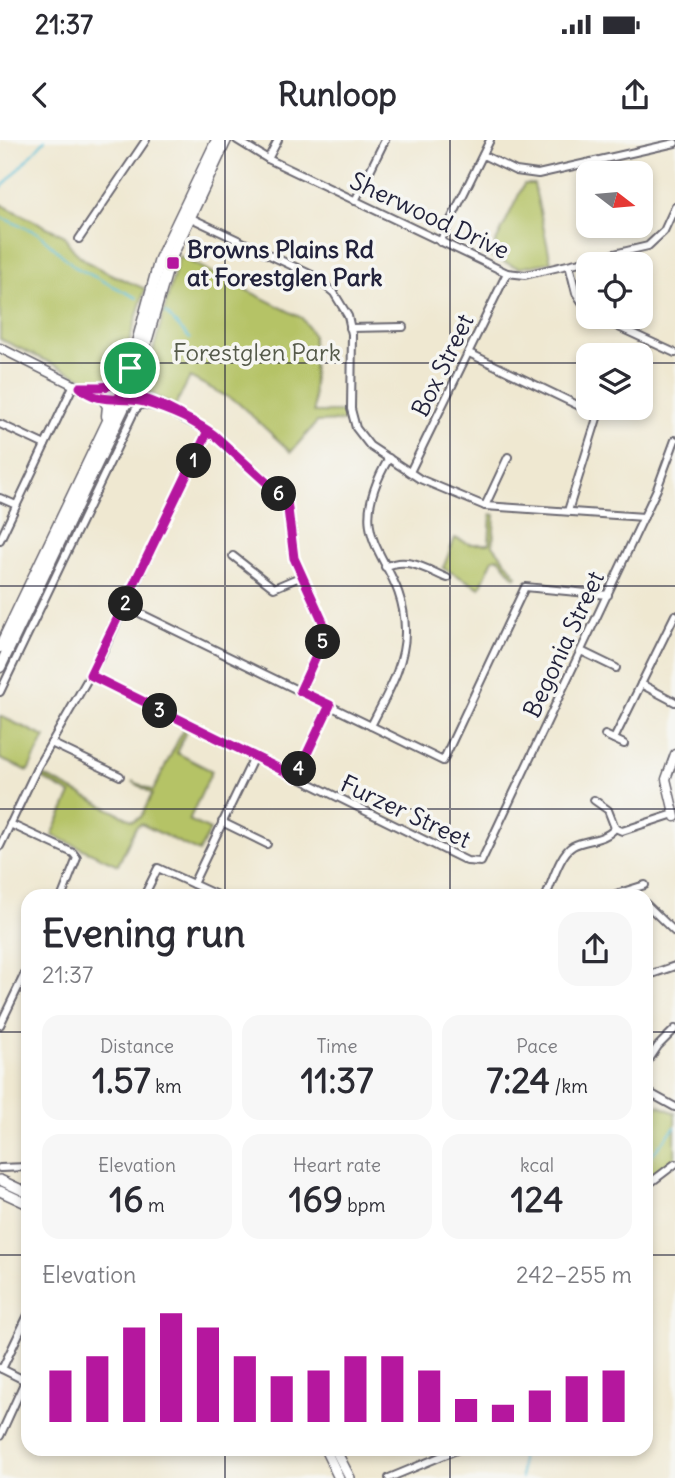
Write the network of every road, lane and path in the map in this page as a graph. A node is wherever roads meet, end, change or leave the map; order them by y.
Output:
1 (146, 140) edge
2 (278, 140) edge
3 (385, 140) edge
4 (490, 140) edge
5 (222, 142) edge
6 (238, 142) edge
7 (675, 143) edge
8 (483, 155) junction
9 (268, 159) junction
10 (355, 201) junction
11 (675, 207) edge
12 (185, 215) junction
13 (79, 239) dead end
14 (440, 242) junction
15 (569, 265) junction
16 (507, 273) junction
17 (576, 293) edge
18 (403, 327) dead end
19 (351, 328) junction
20 (623, 329) edge
21 (0, 348) edge
22 (469, 353) junction
23 (675, 353) edge
24 (130, 368) junction
25 (136, 379) junction
26 (77, 385) junction
27 (95, 389) junction
28 (124, 397) junction
29 (103, 398) junction
30 (144, 399) junction
31 (0, 424) edge
32 (105, 427) junction
33 (208, 431) junction
34 (675, 440) edge
35 (45, 445) junction
36 (508, 457) dead end
37 (389, 458) junction
38 (410, 472) junction
39 (0, 498) edge
40 (16, 505) junction
41 (485, 506) junction
42 (568, 511) junction
43 (644, 517) junction
44 (0, 540) edge
45 (233, 556) dead end
46 (385, 567) junction
47 (302, 576) junction
48 (447, 578) dead end
49 (608, 595) junction
50 (125, 606) junction
51 (675, 615) edge
52 (0, 647) edge
53 (582, 651) junction
54 (0, 667) edge
55 (616, 668) dead end
56 (90, 675) junction
57 (641, 684) junction
58 (300, 691) junction
59 (0, 692) edge
60 (675, 702) edge
61 (330, 705) junction
62 (371, 726) junction
63 (605, 734) dead end
64 (614, 739) junction
65 (51, 743) junction
66 (624, 744) dead end
67 (675, 754) edge
68 (254, 757) junction
69 (120, 776) dead end
70 (296, 777) junction
71 (594, 800) dead end
72 (675, 816) edge
73 (222, 822) junction
74 (10, 824) junction
75 (615, 828) junction
76 (267, 844) dead end
77 (0, 846) edge
78 (481, 862) joint
79 (192, 884) junction
80 (645, 885) dead end
81 (65, 889) edge
82 (148, 889) edge
83 (203, 889) edge
84 (549, 889) edge
85 (631, 889) edge
86 (653, 911) edge
87 (675, 932) edge
88 (675, 966) edge
89 (653, 974) edge
90 (21, 982) edge
91 (0, 1026) edge
92 (675, 1029) edge
93 (653, 1054) edge
94 (653, 1095) edge
95 (675, 1107) edge
96 (675, 1164) edge
97 (21, 1167) edge
98 (0, 1168) edge
99 (0, 1180) edge
100 (653, 1181) edge
101 (21, 1190) edge
102 (0, 1191) edge
103 (21, 1201) edge
104 (21, 1329) edge
105 (1, 1369) edge
106 (21, 1378) edge
107 (21, 1393) edge
108 (0, 1436) edge
109 (330, 1456) edge
110 (442, 1456) edge
111 (340, 1472) edge
112 (350, 1478) edge
113 (389, 1478) edge

1 - 13 street
2 - 9 street
3 - 10 street
4 - 8 street
5 - 6 street, Sherwood Drive
5 - 12 main road
6 - 9 street, Sherwood Drive
7 - 8 street
8 - 14 street
9 - 10 street, Sherwood Drive
10 - 14 street, Sherwood Drive
11 - 15 street, Sherwood Drive
12 - 19 street
12 - 24 main road
12 - 25 main road
14 - 16 street, Sherwood Drive
15 - 16 street, Sherwood Drive
15 - 17 street
16 - 22 street, Box Street
18 - 19 street
19 - 37 street
20 - 23 street
21 - 26 street
22 - 38 street, Box Street
22 - 42 street
24 - 27 main road
24 - 28 main road
25 - 28 main road
25 - 30 main road
26 - 27 street
26 - 29 street
26 - 35 street
27 - 28 street
28 - 29 street
28 - 30 street
28 - 32 main road
28 - 54 main road
29 - 32 main road
30 - 33 street
30 - 59 street
31 - 35 street
32 - 52 main road
33 - 47 street
33 - 50 street
34 - 43 street, Begonia Street
35 - 40 street
36 - 41 street
37 - 38 street
37 - 46 street
38 - 41 street
39 - 40 street
40 - 44 street
41 - 42 street
42 - 43 street
43 - 49 street, Begonia Street
45 - 47 street
46 - 48 street
46 - 62 street
47 - 58 street
49 - 53 street, Begonia Street
49 - 62 street
50 - 56 street
50 - 58 street
51 - 57 street
53 - 55 street
53 - 78 street, Begonia Street
56 - 65 street
56 - 68 street, Furzer Street
57 - 60 street
57 - 64 street
58 - 61 street
61 - 62 street
61 - 70 street
63 - 64 street
64 - 66 street
65 - 69 street
65 - 74 street
67 - 72 street
68 - 70 street, Furzer Street
68 - 73 street
70 - 78 street, Furzer Street
71 - 75 street
72 - 75 street
73 - 76 street
73 - 79 street
74 - 77 street
74 - 81 street
75 - 84 street
79 - 82 street
79 - 83 street
80 - 85 street
86 - 87 street
88 - 89 street
90 - 91 street
92 - 93 street
94 - 95 street
96 - 100 street
97 - 98 street
99 - 101 main road
102 - 103 main road
104 - 105 street
105 - 106 street
107 - 108 street
109 - 111 main road
110 - 113 street
111 - 112 main road

